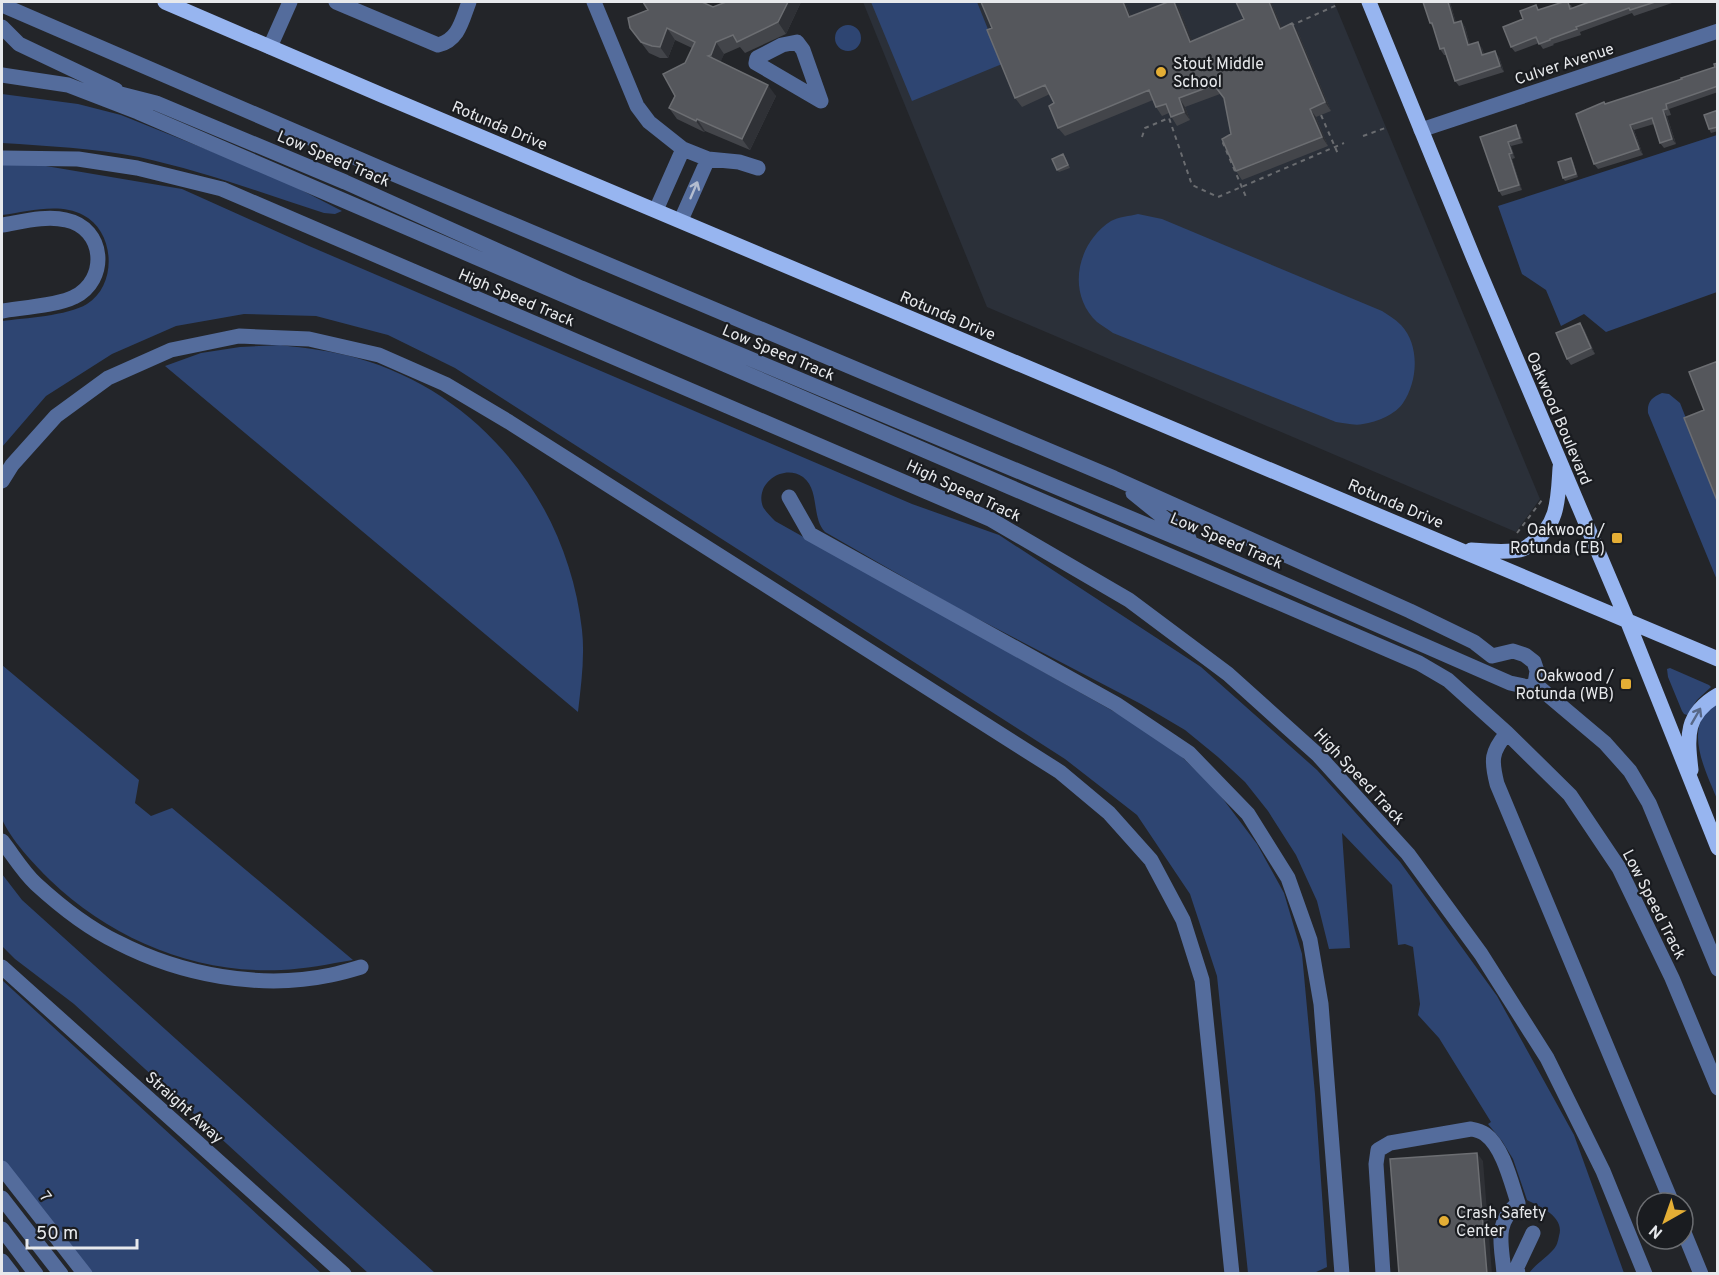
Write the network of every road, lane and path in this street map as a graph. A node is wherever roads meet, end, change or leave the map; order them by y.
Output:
1 (165, 2) edge
2 (290, 2) edge
3 (336, 2) edge
4 (469, 2) edge
5 (594, 2) edge
6 (1368, 2) edge
7 (2, 5) edge
8 (1337, 5) dead end
9 (2, 27) edge
10 (1283, 29) edge
11 (1718, 31) edge
12 (270, 47) junction
13 (2, 74) edge
14 (126, 96) junction
15 (1321, 115) edge
16 (1388, 127) dead end
17 (1421, 130) junction
18 (1363, 136) dead end
19 (1142, 137) dead end
20 (1230, 140) edge
21 (1344, 143) dead end
22 (1335, 147) junction
23 (683, 149) junction
24 (1338, 154) dead end
25 (2, 158) edge
26 (708, 159) junction
27 (758, 168) dead end
28 (1241, 186) junction
29 (1246, 197) dead end
30 (656, 210) junction
31 (681, 220) junction
32 (2, 225) edge
33 (2, 311) edge
34 (1560, 464) junction
35 (1114, 478) junction
36 (2, 481) edge
37 (789, 497) dead end
38 (1542, 500) dead end
39 (1517, 533) dead end
40 (1204, 549) junction
41 (1459, 550) junction
42 (1627, 620) junction
43 (1718, 659) edge
44 (1535, 684) junction
45 (1718, 695) edge
46 (1507, 733) junction
47 (1693, 788) junction
48 (2, 841) edge
49 (1718, 848) edge
50 (2, 967) edge
51 (361, 967) dead end
52 (1718, 969) edge
53 (1718, 1088) edge
54 (2, 1168) edge
55 (2, 1182) edge
56 (1667, 1191) edge
57 (2, 1198) edge
58 (2, 1214) edge
59 (2, 1229) edge
60 (1533, 1233) dead end
61 (2, 1245) edge
62 (1692, 1251) edge
63 (2, 1261) edge
64 (12, 1274) edge
65 (24, 1274) edge
66 (36, 1274) edge
67 (49, 1274) edge
68 (61, 1274) edge
69 (74, 1274) edge
70 (85, 1274) edge
71 (344, 1274) edge
72 (1232, 1274) edge
73 (1342, 1274) edge
74 (1383, 1274) edge
75 (1504, 1274) edge
76 (1518, 1274) edge
77 (1645, 1274) edge
78 (1701, 1274) edge

1 - 12 main road, Rotunda Drive
2 - 12 street
3 - 4 street
5 - 23 street
6 - 17 main road, Oakwood Boulevard
7 - 35 street
8 - 10 path
9 - 14 street
11 - 17 street, Culver Avenue
12 - 30 main road, Rotunda Drive
13 - 14 street, Low Speed Track
13 - 46 street, Low Speed Track
14 - 40 street, Low Speed Track
15 - 22 path
16 - 18 path
17 - 34 main road, Oakwood Boulevard
19 - 28 path
20 - 28 path
21 - 22 path
22 - 24 path
22 - 28 path
23 - 26 street
23 - 30 street
25 - 77 street, High Speed Track
26 - 27 street
31 -> 26 street
28 - 29 path
30 - 31 main road, Rotunda Drive
31 - 41 main road, Rotunda Drive
32 - 33 street
34 - 41 main road
34 - 42 main road, Oakwood Boulevard
35 - 40 street
35 - 44 street
36 - 72 street
37 - 73 street
38 - 39 path
40 - 44 street, Low Speed Track
41 - 42 main road, Rotunda Drive
42 - 43 main road, Rotunda Drive
42 - 47 main road, Oakwood Boulevard
44 - 52 street
47 -> 45 main road
46 - 53 street, Low Speed Track
46 - 56 street
47 - 49 main road, Oakwood Boulevard
48 - 51 street
50 - 71 street, Straight Away
54 - 70 street, 7
55 - 69 street
57 - 68 street
58 - 67 street
59 - 66 street
60 - 76 street
61 - 65 street
62 - 78 street
63 - 64 street
74 - 75 street

